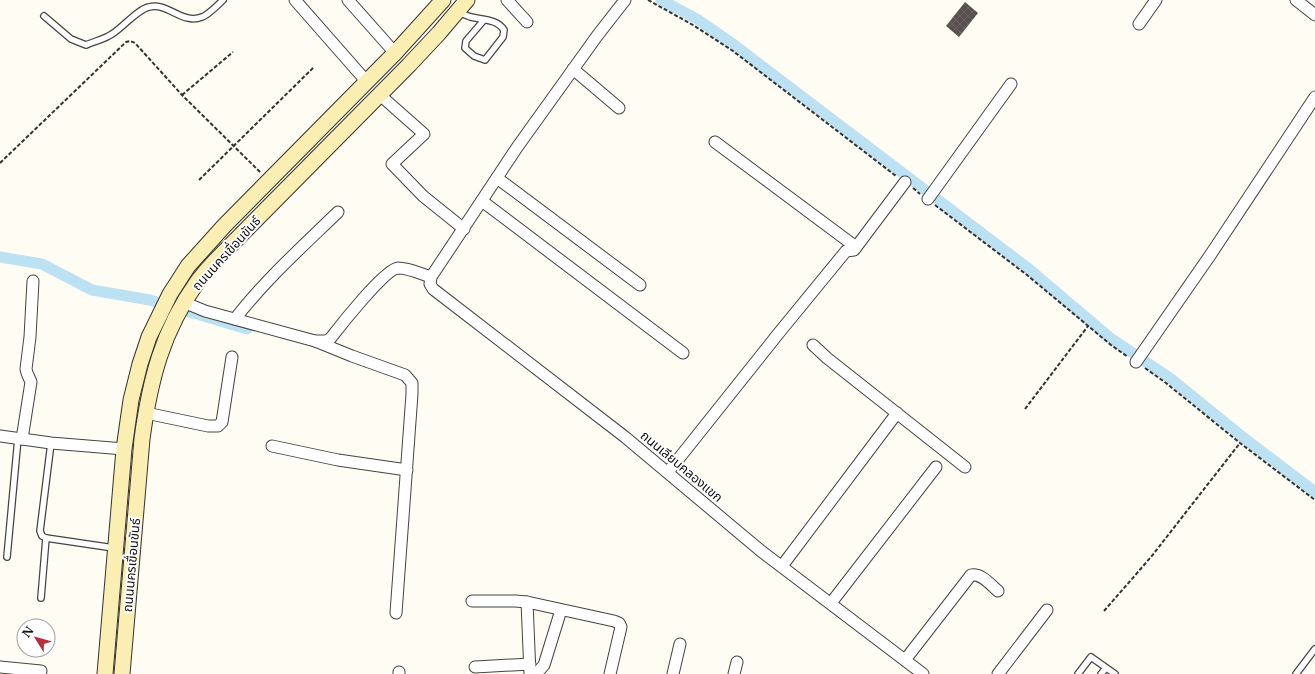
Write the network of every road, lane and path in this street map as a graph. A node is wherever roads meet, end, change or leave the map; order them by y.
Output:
1 (223, 0) edge
2 (295, 0) edge
3 (348, 0) edge
4 (443, 0) edge
5 (507, 0) edge
6 (625, 0) edge
7 (648, 0) edge
8 (1156, 0) edge
9 (1296, 0) edge
10 (462, 6) edge
11 (1315, 15) edge
12 (44, 16) dead end
13 (484, 20) junction
14 (527, 22) dead end
15 (1139, 24) dead end
16 (233, 52) dead end
17 (395, 54) junction
18 (314, 67) dead end
19 (573, 69) junction
20 (367, 82) junction
21 (1011, 84) dead end
22 (182, 95) junction
23 (380, 95) junction
24 (1315, 97) edge
25 (619, 108) dead end
26 (715, 142) dead end
27 (303, 146) junction
28 (234, 147) junction
29 (316, 159) junction
30 (0, 163) edge
31 (497, 178) junction
32 (199, 180) dead end
33 (269, 180) junction
34 (905, 182) junction
35 (931, 195) junction
36 (482, 201) junction
37 (338, 212) dead end
38 (464, 229) junction
39 (856, 247) junction
40 (431, 277) junction
41 (32, 281) dead end
42 (640, 285) dead end
43 (180, 308) junction
44 (235, 319) junction
45 (1088, 326) junction
46 (315, 341) junction
47 (813, 345) dead end
48 (683, 353) dead end
49 (232, 357) dead end
50 (1139, 358) junction
51 (1025, 409) dead end
52 (146, 413) junction
53 (897, 413) junction
54 (0, 436) edge
55 (20, 438) junction
56 (51, 443) junction
57 (1240, 443) junction
58 (272, 446) dead end
59 (124, 450) junction
60 (936, 467) dead end
61 (965, 468) dead end
62 (407, 470) junction
63 (668, 472) junction
64 (1315, 500) edge
65 (46, 538) junction
66 (117, 549) junction
67 (7, 557) dead end
68 (782, 566) junction
69 (115, 568) junction
70 (131, 569) junction
71 (998, 591) dead end
72 (41, 598) dead end
73 (472, 601) dead end
74 (527, 602) junction
75 (831, 604) junction
76 (561, 610) junction
77 (1047, 610) dead end
78 (1104, 611) dead end
79 (396, 613) dead end
80 (680, 644) dead end
81 (1315, 649) edge
82 (905, 660) junction
83 (737, 662) dead end
84 (0, 667) edge
85 (475, 667) dead end
86 (1106, 668) junction
87 (530, 669) edge
88 (41, 672) dead end
89 (105, 674) edge
90 (122, 674) edge
91 (536, 674) edge
92 (610, 674) edge
93 (673, 674) edge
94 (734, 674) edge
95 (923, 674) edge
96 (998, 674) edge
97 (1078, 674) edge
98 (1101, 674) edge
99 (1114, 674) edge
100 (1296, 674) edge

1 - 12 lane
2 - 20 street
3 - 17 street
4 - 17 main road, ถนนนครเขื่อนขันธ์
5 - 14 street
6 - 19 street
7 - 34 path
8 - 15 street
9 - 11 street
10 - 13 lane
10 - 23 main road, ถนนนครเขื่อนขันธ์
13 - 13 lane
16 - 22 path
17 - 20 main road, ถนนนครเขื่อนขันธ์
18 - 28 path
19 - 25 street
19 - 31 street
20 - 27 main road, ถนนนครเขื่อนขันธ์
21 - 35 street
22 - 28 path
22 - 30 path
23 - 29 main road, ถนนนครเขื่อนขันธ์
23 - 38 street
24 - 50 street
26 - 39 street
27 - 29 main road
27 - 33 main road, ถนนนครเขื่อนขันธ์
28 - 32 path
28 - 33 path
29 - 43 main road, ถนนนครเขื่อนขันธ์
31 - 36 street
31 - 42 street
33 - 59 main road, ถนนนครเขื่อนขันธ์
34 - 35 path
34 - 39 street
35 - 45 path
36 - 38 street
36 - 48 street
37 - 44 street
38 - 40 street
39 - 63 street
40 - 46 street
40 - 63 street, ถนนเลียบคลองแขก
41 - 55 street
43 - 44 street
43 - 52 main road, ถนนนครเขื่อนขันธ์
44 - 46 street
45 - 50 path
45 - 51 path
46 - 62 street
47 - 53 street
49 - 52 street
50 - 57 path
52 - 70 main road, ถนนนครเขื่อนขันธ์
53 - 61 street
53 - 68 street
54 - 55 street
55 - 56 street
55 - 67 lane
56 - 59 street
56 - 65 lane
57 - 64 path
57 - 78 path
58 - 62 street
59 - 66 main road, ถนนนครเขื่อนขันธ์
60 - 75 street
62 - 79 street
63 - 68 street, ถนนเลียบคลองแขก
65 - 66 lane
65 - 72 lane
66 - 69 main road, ถนนนครเขื่อนขันธ์
68 - 75 street, ถนนเลียบคลองแขก
69 - 70 main road
69 - 89 main road, ถนนนครเขื่อนขันธ์
70 - 90 main road, ถนนนครเขื่อนขันธ์
71 - 82 street
73 - 74 street
74 - 76 street
74 - 87 street
75 - 82 street, ถนนเลียบคลองแขก
76 - 91 street
76 - 92 street
77 - 96 street
80 - 93 street
81 - 100 lane
82 - 95 street, ถนนเลียบคลองแขก
83 - 94 street
84 - 88 street
85 - 87 street
86 - 97 lane
86 - 98 lane
86 - 99 lane

